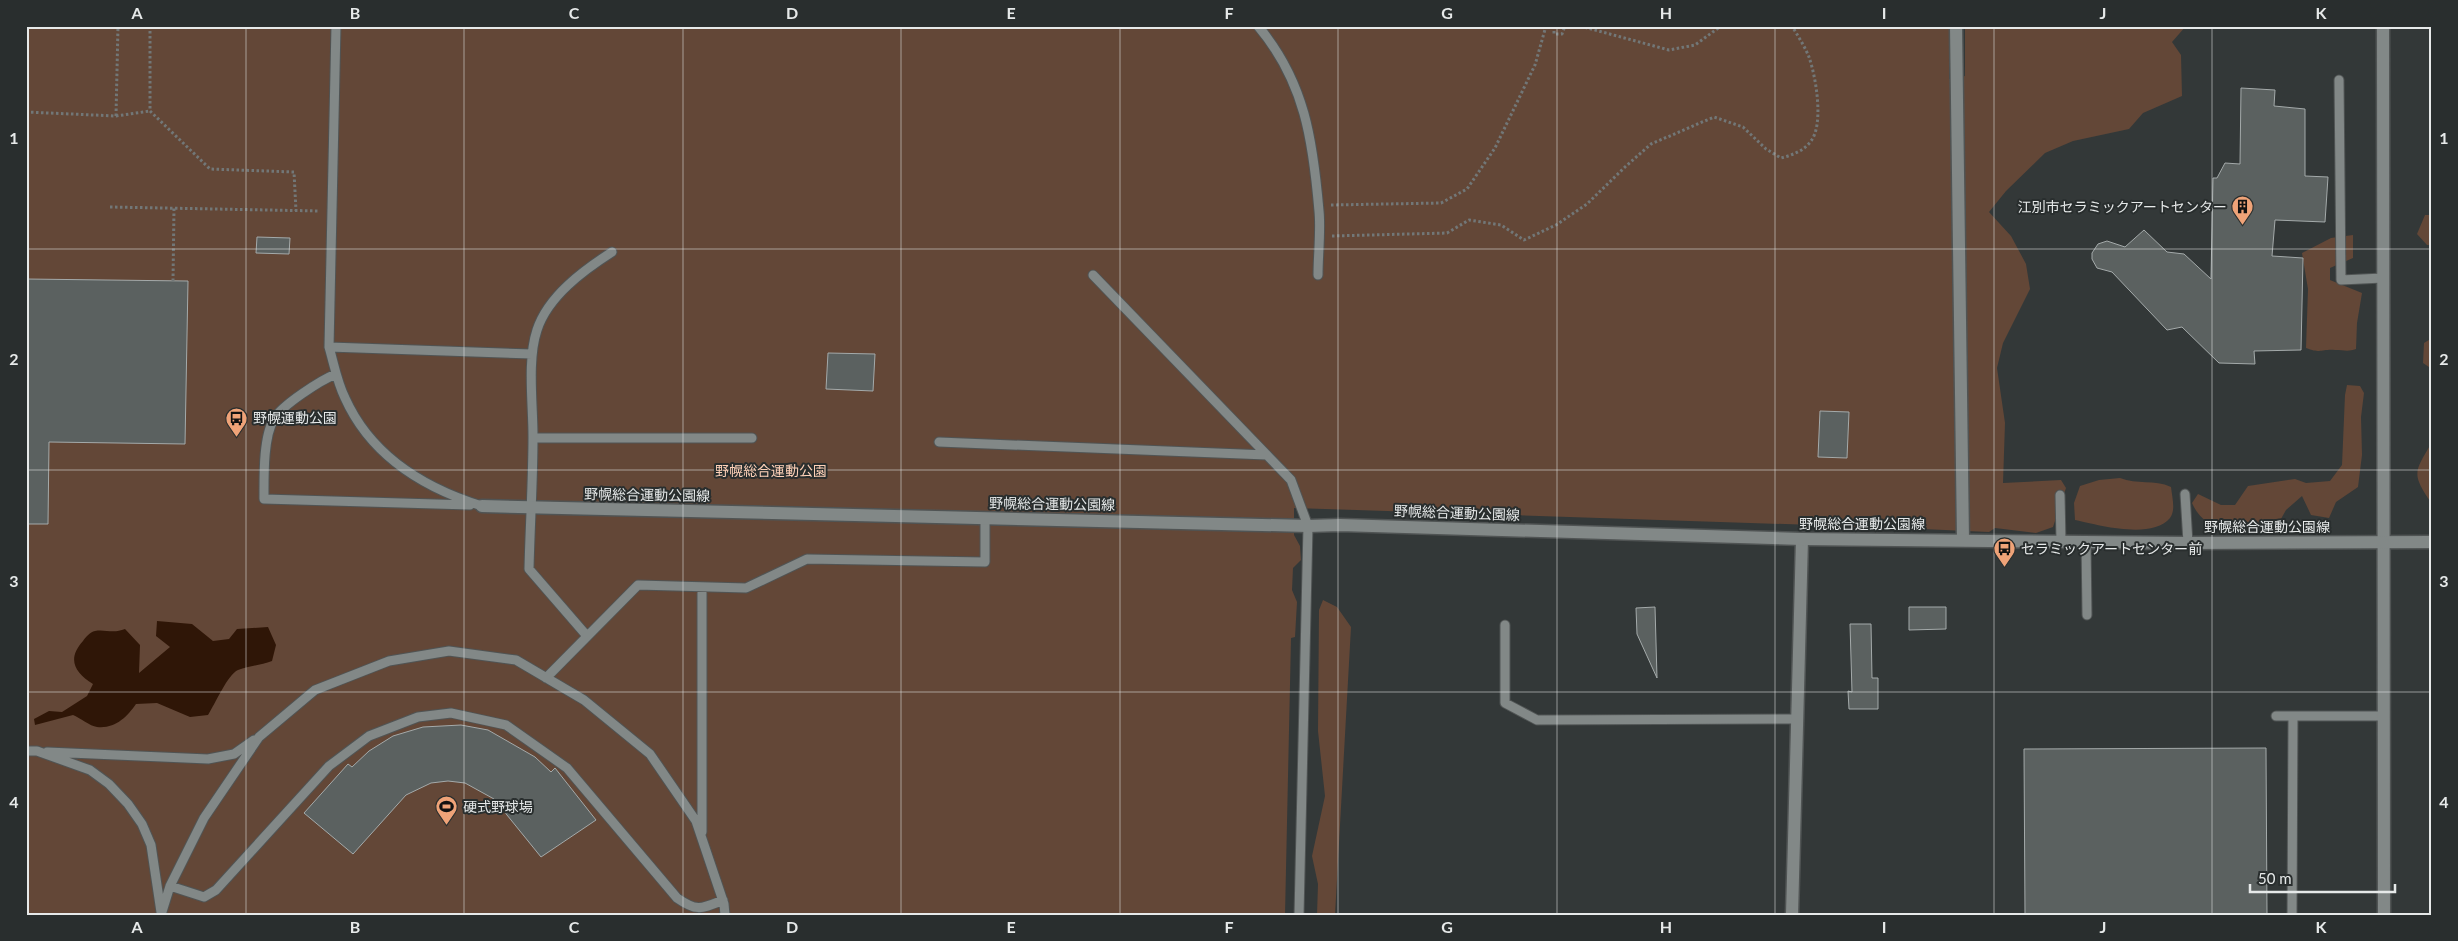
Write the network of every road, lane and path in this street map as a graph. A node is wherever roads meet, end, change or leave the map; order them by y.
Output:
1 (118, 26) edge
2 (150, 26) edge
3 (336, 26) edge
4 (1258, 26) edge
5 (1546, 26) edge
6 (1554, 26) edge
7 (1565, 26) edge
8 (1580, 26) edge
9 (1721, 26) edge
10 (1793, 26) edge
11 (1956, 26) edge
12 (2383, 26) edge
13 (2339, 80) dead end
14 (150, 111) junction
15 (26, 112) edge
16 (116, 116) junction
17 (1318, 205) junction
18 (110, 207) dead end
19 (174, 208) junction
20 (296, 211) junction
21 (332, 211) junction
22 (1318, 237) junction
23 (612, 252) dead end
24 (1093, 275) dead end
25 (1318, 275) dead end
26 (2382, 278) junction
27 (173, 281) dead end
28 (329, 347) junction
29 (532, 354) junction
30 (336, 374) junction
31 (533, 438) junction
32 (752, 438) dead end
33 (939, 442) dead end
34 (1266, 455) junction
35 (2185, 494) dead end
36 (2060, 495) dead end
37 (482, 506) junction
38 (531, 508) junction
39 (985, 518) junction
40 (1308, 526) junction
41 (1802, 539) junction
42 (1963, 540) junction
43 (2061, 541) junction
44 (2086, 542) junction
45 (2384, 542) junction
46 (2432, 542) edge
47 (2188, 543) junction
48 (702, 587) junction
49 (2087, 615) dead end
50 (1505, 625) dead end
51 (587, 636) junction
52 (546, 678) junction
53 (2276, 716) dead end
54 (2293, 716) junction
55 (2384, 716) junction
56 (1797, 719) junction
57 (259, 737) junction
58 (26, 751) edge
59 (37, 751) junction
60 (702, 840) junction
61 (170, 886) junction
62 (723, 900) junction
63 (161, 915) edge
64 (725, 915) edge
65 (1300, 915) edge
66 (1792, 915) edge
67 (2292, 915) edge
68 (2384, 915) edge

1 - 16 path
2 - 14 path
3 - 21 lane
4 - 17 lane
5 - 17 path
6 - 7 path
8 - 9 path
10 - 22 path
11 - 42 main road
12 - 26 main road
13 - 26 lane
14 - 16 path
14 - 20 path
15 - 16 path
17 - 22 lane
18 - 19 path
19 - 20 path
19 - 27 path
20 - 21 path
21 - 28 lane
22 - 25 lane
23 - 29 lane
24 - 34 lane
26 - 45 main road
28 - 29 lane
28 - 30 lane
29 - 31 lane
30 - 37 lane
30 - 37 lane
31 - 32 lane
31 - 38 lane
33 - 34 lane
34 - 40 lane
35 - 47 lane
36 - 43 lane
37 - 38 main road, 野幌総合運動公園線
38 - 39 main road, 野幌総合運動公園線
38 - 51 lane
39 - 40 main road, 野幌総合運動公園線
39 - 48 lane
40 - 41 main road, 野幌総合運動公園線
40 - 65 lane
41 - 42 main road, 野幌総合運動公園線
41 - 56 main road
42 - 43 main road, 野幌総合運動公園線
43 - 44 main road, 野幌総合運動公園線
44 - 47 main road, 野幌総合運動公園線
44 - 49 lane
45 - 46 main road, 野幌総合運動公園線
45 - 47 main road, 野幌総合運動公園線
45 - 55 main road
48 - 51 lane
48 - 60 lane
50 - 56 lane
51 - 52 lane
52 - 57 lane
52 - 60 lane
53 - 54 lane
54 - 55 lane
54 - 67 lane
55 - 68 main road
56 - 66 main road
57 - 59 lane
57 - 61 lane
58 - 59 lane
59 - 63 lane
60 - 62 lane
61 - 62 lane
61 - 63 lane
62 - 64 lane

